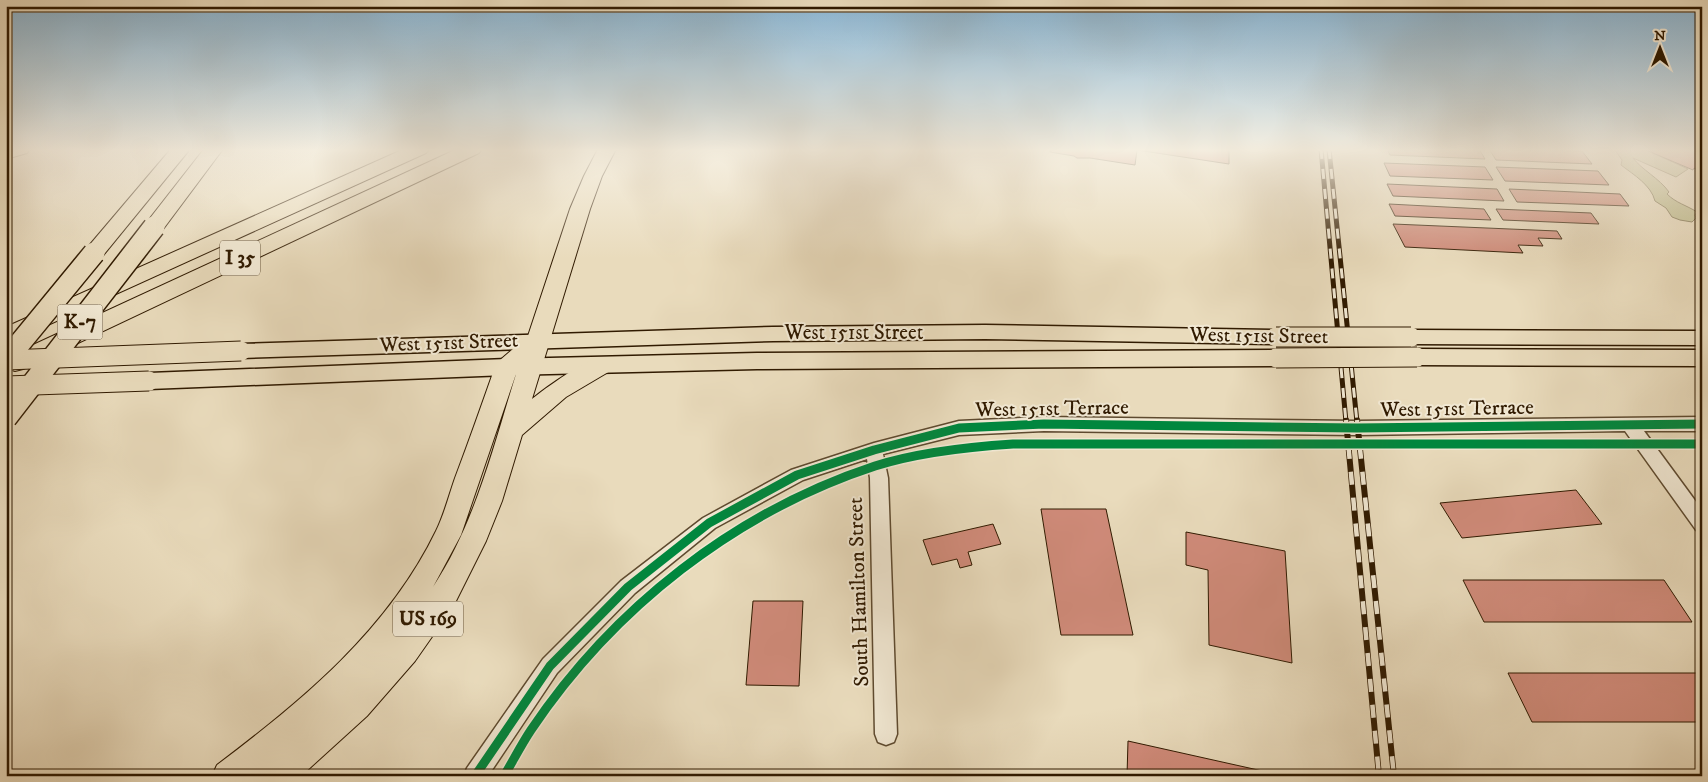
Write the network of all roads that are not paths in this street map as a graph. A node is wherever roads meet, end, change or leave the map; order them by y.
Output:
1 (151, 185) edge
2 (186, 185) edge
3 (339, 185) edge
4 (395, 185) edge
5 (589, 185) edge
6 (6, 336) edge
7 (1702, 338) edge
8 (539, 340) junction
9 (1702, 358) edge
10 (6, 360) edge
11 (602, 365) junction
12 (6, 367) edge
13 (518, 367) junction
14 (6, 386) edge
15 (6, 418) edge
16 (1629, 424) junction
17 (1702, 424) edge
18 (511, 430) junction
19 (874, 450) junction
20 (1702, 525) edge
21 (886, 734) dead end
22 (228, 776) edge
23 (275, 776) edge
24 (475, 776) edge

1 - 10 highway, bridge
2 - 15 highway, K-7, bridge
3 - 6 highway, I 35
4 - 12 highway, I 35
5 - 8 highway
7 - 8 main road, West 151st Street, bridge
8 - 10 main road, West 151st Street, bridge
8 - 13 highway
9 - 11 main road, West 151st Street, bridge
11 - 13 main road, West 151st Street
11 - 18 highway
13 - 14 main road, West 151st Street, bridge
13 - 18 highway, US 169
13 - 22 highway
16 - 17 street, West 151st Terrace
16 - 19 street, West 151st Terrace
16 - 20 street
18 - 23 highway, US 169
19 - 21 street, South Hamilton Street
19 - 24 street, West 151st Terrace

